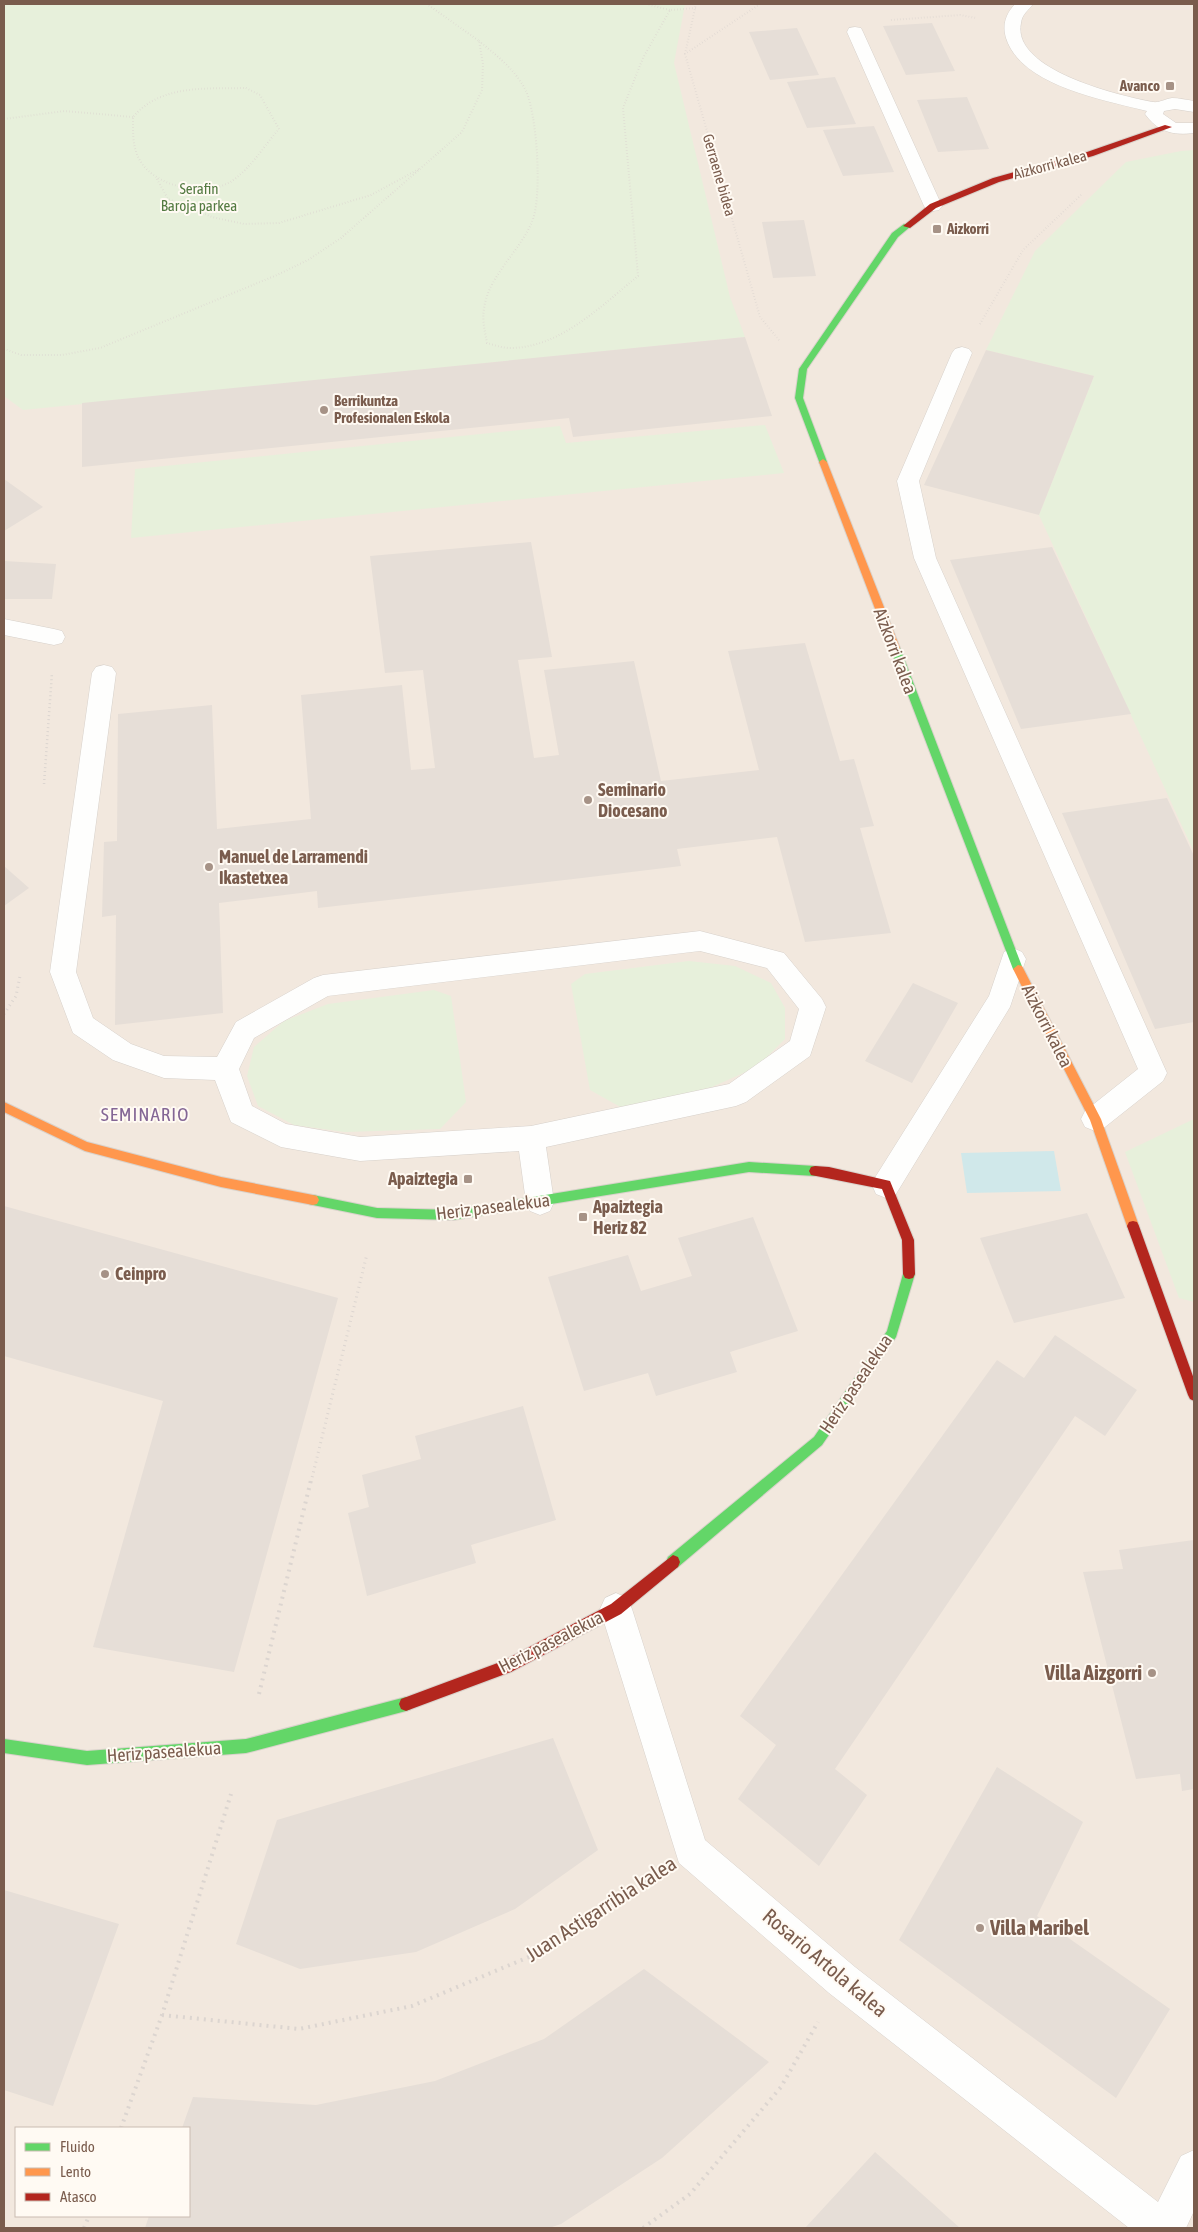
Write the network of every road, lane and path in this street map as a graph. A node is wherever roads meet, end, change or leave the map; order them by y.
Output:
1 (427, 4) edge
2 (646, 4) edge
3 (696, 4) edge
4 (760, 4) edge
5 (1025, 4) edge
6 (696, 8) junction
7 (670, 10) junction
8 (1012, 24) junction
9 (855, 32) joint
10 (479, 41) junction
11 (685, 54) junction
12 (1194, 107) edge
13 (1156, 108) junction
14 (133, 117) junction
15 (4, 119) edge
16 (1168, 127) junction
17 (1194, 128) edge
18 (1090, 154) junction
19 (424, 166) junction
20 (157, 179) junction
21 (933, 206) junction
22 (4, 349) edge
23 (962, 353) joint
24 (803, 369) junction
25 (4, 627) edge
26 (54, 637) dead end
27 (104, 673) dead end
28 (1012, 959) junction
29 (225, 1069) junction
30 (4, 1107) edge
31 (1095, 1119) junction
32 (531, 1138) junction
33 (886, 1185) junction
34 (540, 1202) junction
35 (377, 1214) junction
36 (1194, 1395) edge
37 (616, 1609) junction
38 (4, 1746) edge
39 (246, 1746) junction
40 (691, 1851) junction
41 (842, 1980) junction
42 (162, 2015) junction
43 (121, 2127) edge
44 (1194, 2170) edge
45 (643, 2228) edge
46 (1160, 2228) edge
47 (1166, 2228) edge

1 - 10 path
2 - 7 path
3 - 6 path
4 - 11 path
5 - 8 street
6 - 7 path
6 - 11 path
7 - 10 path
8 - 9 path
8 - 13 street
9 - 21 street
10 - 19 path
11 - 24 path, Gerraene bidea
12 - 13 street
13 - 16 street
14 - 15 path
14 - 20 path
14 - 20 path
16 - 17 street, Aizkorri kalea
16 - 18 street, Aizkorri kalea
18 - 21 street, Aizkorri kalea
18 - 23 path
19 - 20 path
19 - 22 path
21 - 24 street, Aizkorri kalea
23 - 31 street
24 - 28 street, Aizkorri kalea
25 - 26 street
27 - 29 street
28 - 31 street, Aizkorri kalea
28 - 33 street
29 - 32 street
29 - 32 street
30 - 35 street, Heriz pasealekua
31 - 36 street, Aizkorri kalea
32 - 34 street
33 - 34 street, Heriz pasealekua
33 - 37 street, Heriz pasealekua
34 - 35 street, Heriz pasealekua
35 - 39 path
37 - 39 street, Heriz pasealekua
37 - 40 street
38 - 39 street, Heriz pasealekua
39 - 42 path
40 - 41 street, Rosario Artola kalea
40 - 42 path, Juan Astigarribia kalea
41 - 45 path
41 - 46 street, Rosario Artola kalea
42 - 43 path
44 - 47 street

